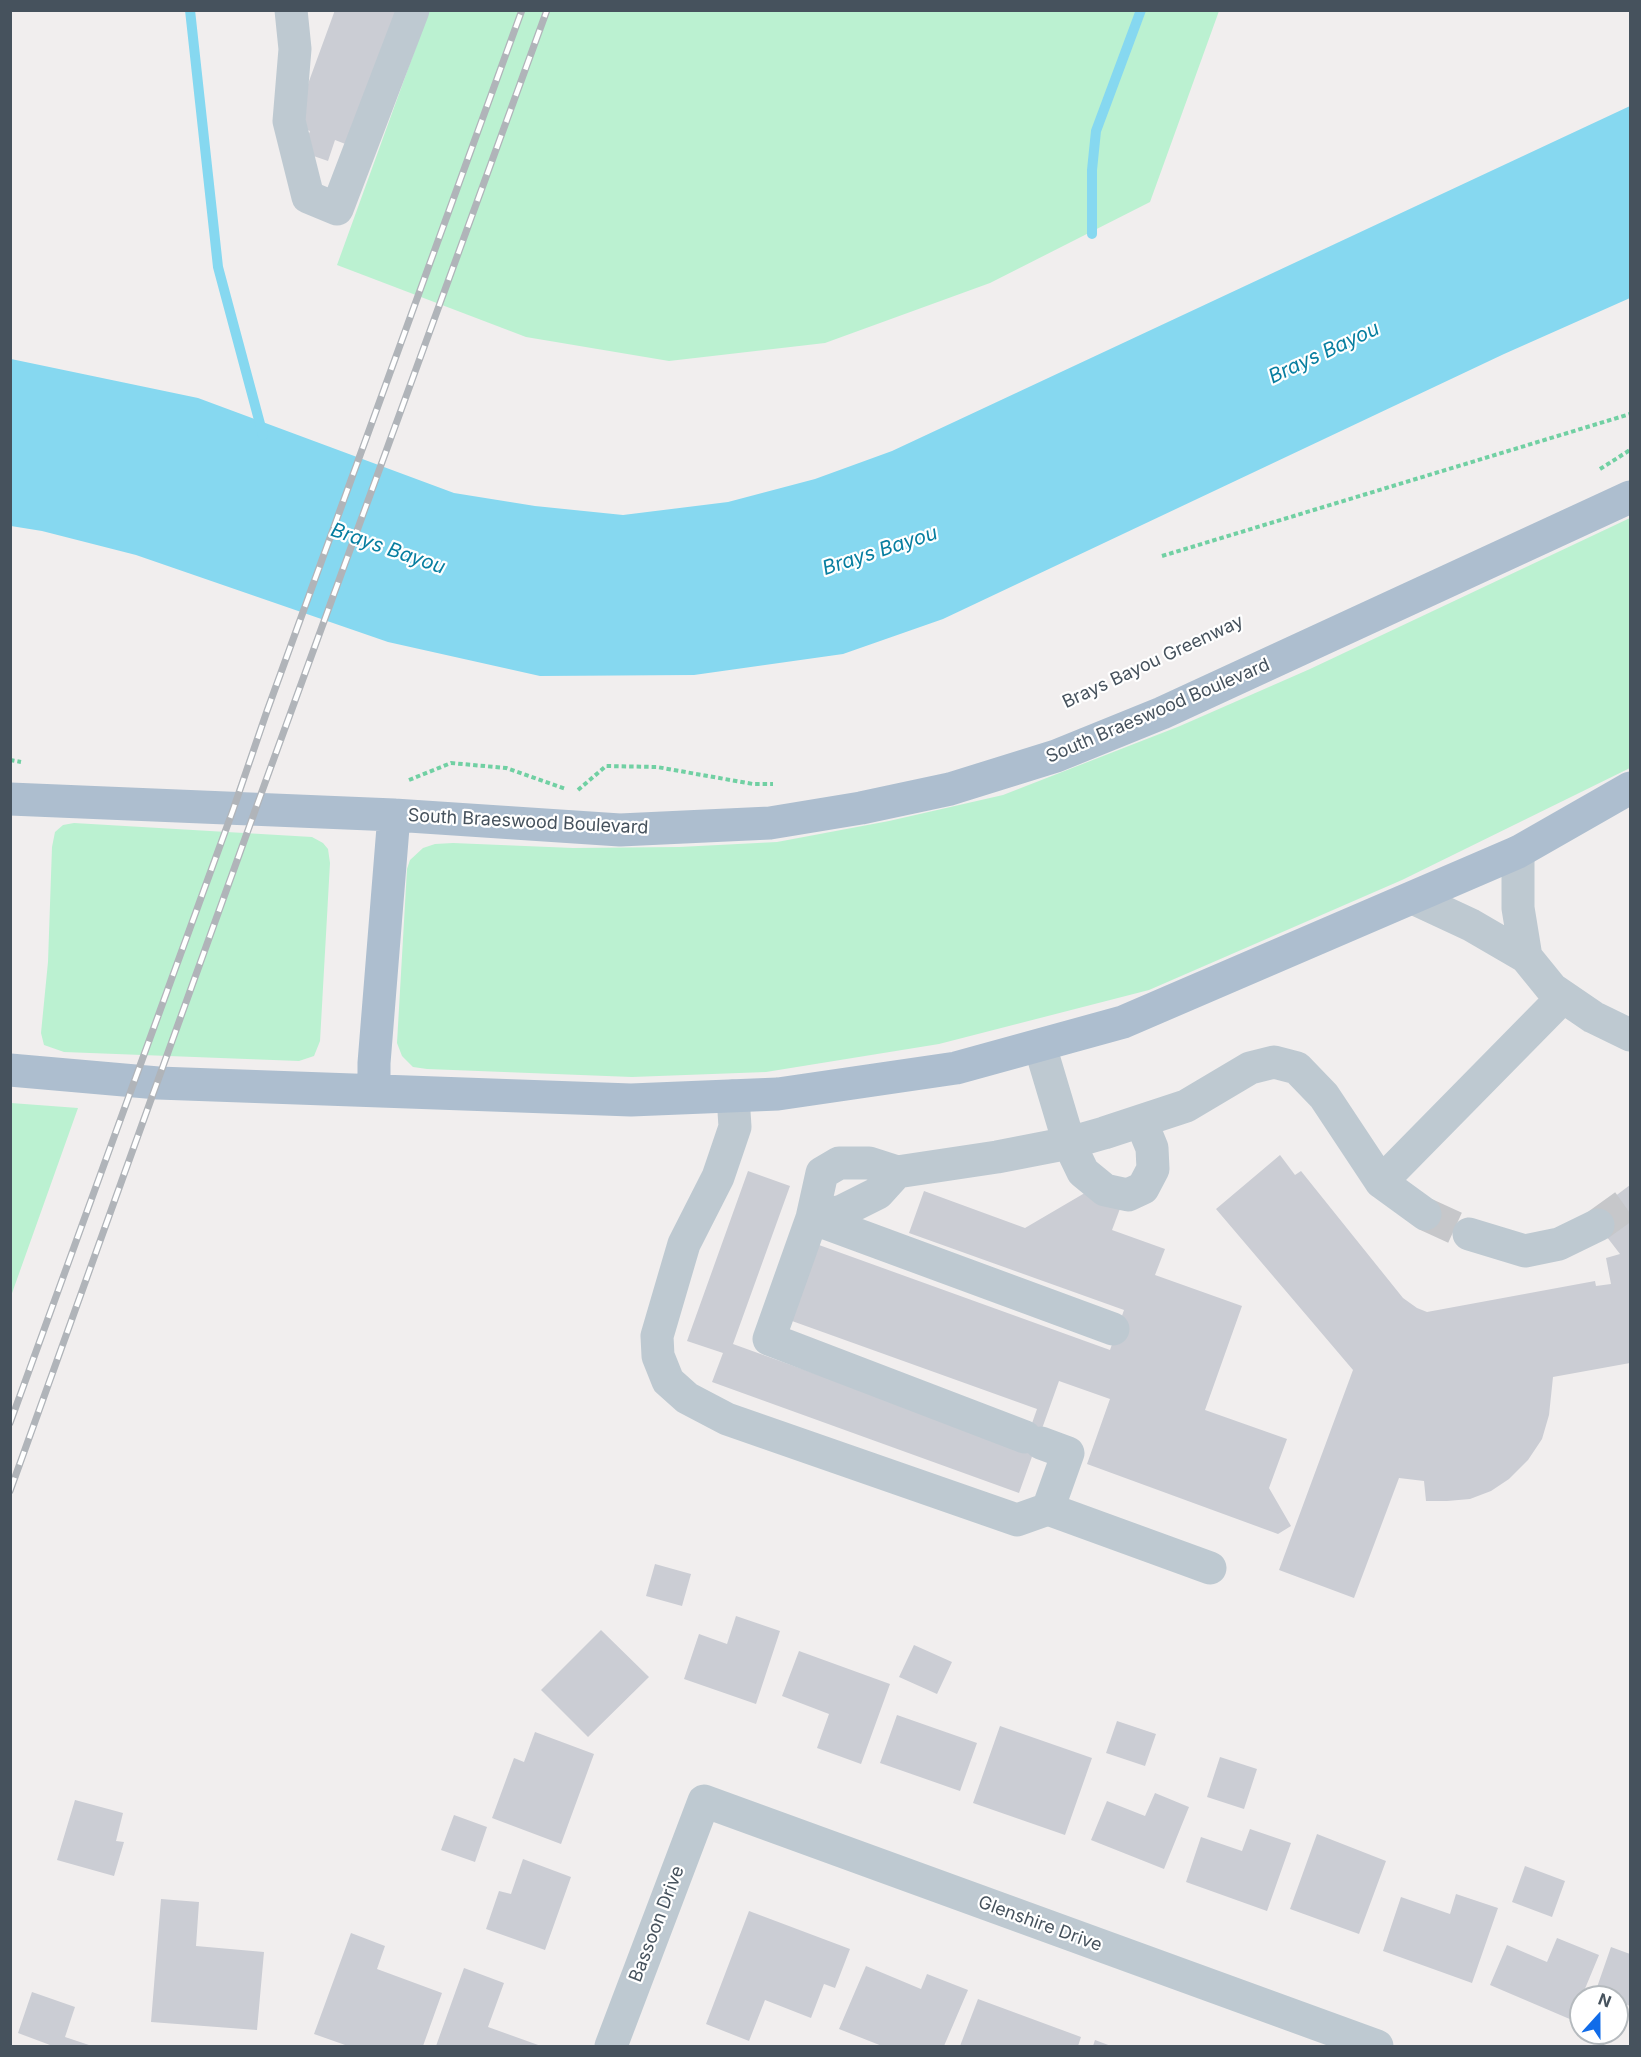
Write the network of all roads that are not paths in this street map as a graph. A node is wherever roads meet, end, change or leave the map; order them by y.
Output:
1 (291, 10) edge
2 (413, 10) edge
3 (1630, 497) edge
4 (1630, 788) edge
5 (10, 799) edge
6 (394, 815) junction
7 (1518, 852) junction
8 (1413, 898) junction
9 (1526, 957) junction
10 (1563, 997) junction
11 (1630, 1035) edge
12 (1040, 1046) junction
13 (10, 1070) edge
14 (374, 1090) junction
15 (733, 1096) junction
16 (1141, 1121) junction
17 (1069, 1143) junction
18 (897, 1172) junction
19 (1381, 1182) junction
20 (1425, 1214) tunnel mouth
21 (812, 1218) junction
22 (1598, 1226) tunnel mouth
23 (1469, 1234) tunnel mouth
24 (1113, 1329) dead end
25 (1048, 1509) junction
26 (1210, 1568) dead end
27 (704, 1801) joint
28 (611, 2046) edge
29 (1377, 2046) edge

1 - 2 street
3 - 6 main road, South Braeswood Boulevard
4 - 7 main road
5 - 6 main road, South Braeswood Boulevard
6 - 14 main road
7 - 8 main road
7 - 9 street
8 - 9 street
8 - 12 main road
9 - 10 street
10 - 11 street
10 - 19 street
12 - 15 main road
12 - 17 street
13 - 14 main road
14 - 15 main road
15 - 25 street
16 - 17 street
16 - 17 street
16 - 19 street
17 - 18 street
18 - 21 street
18 - 21 street
19 - 20 street
21 - 24 street
21 - 25 street
22 - 23 street
25 - 26 street
27 - 28 street, Bassoon Drive
27 - 29 street, Glenshire Drive

